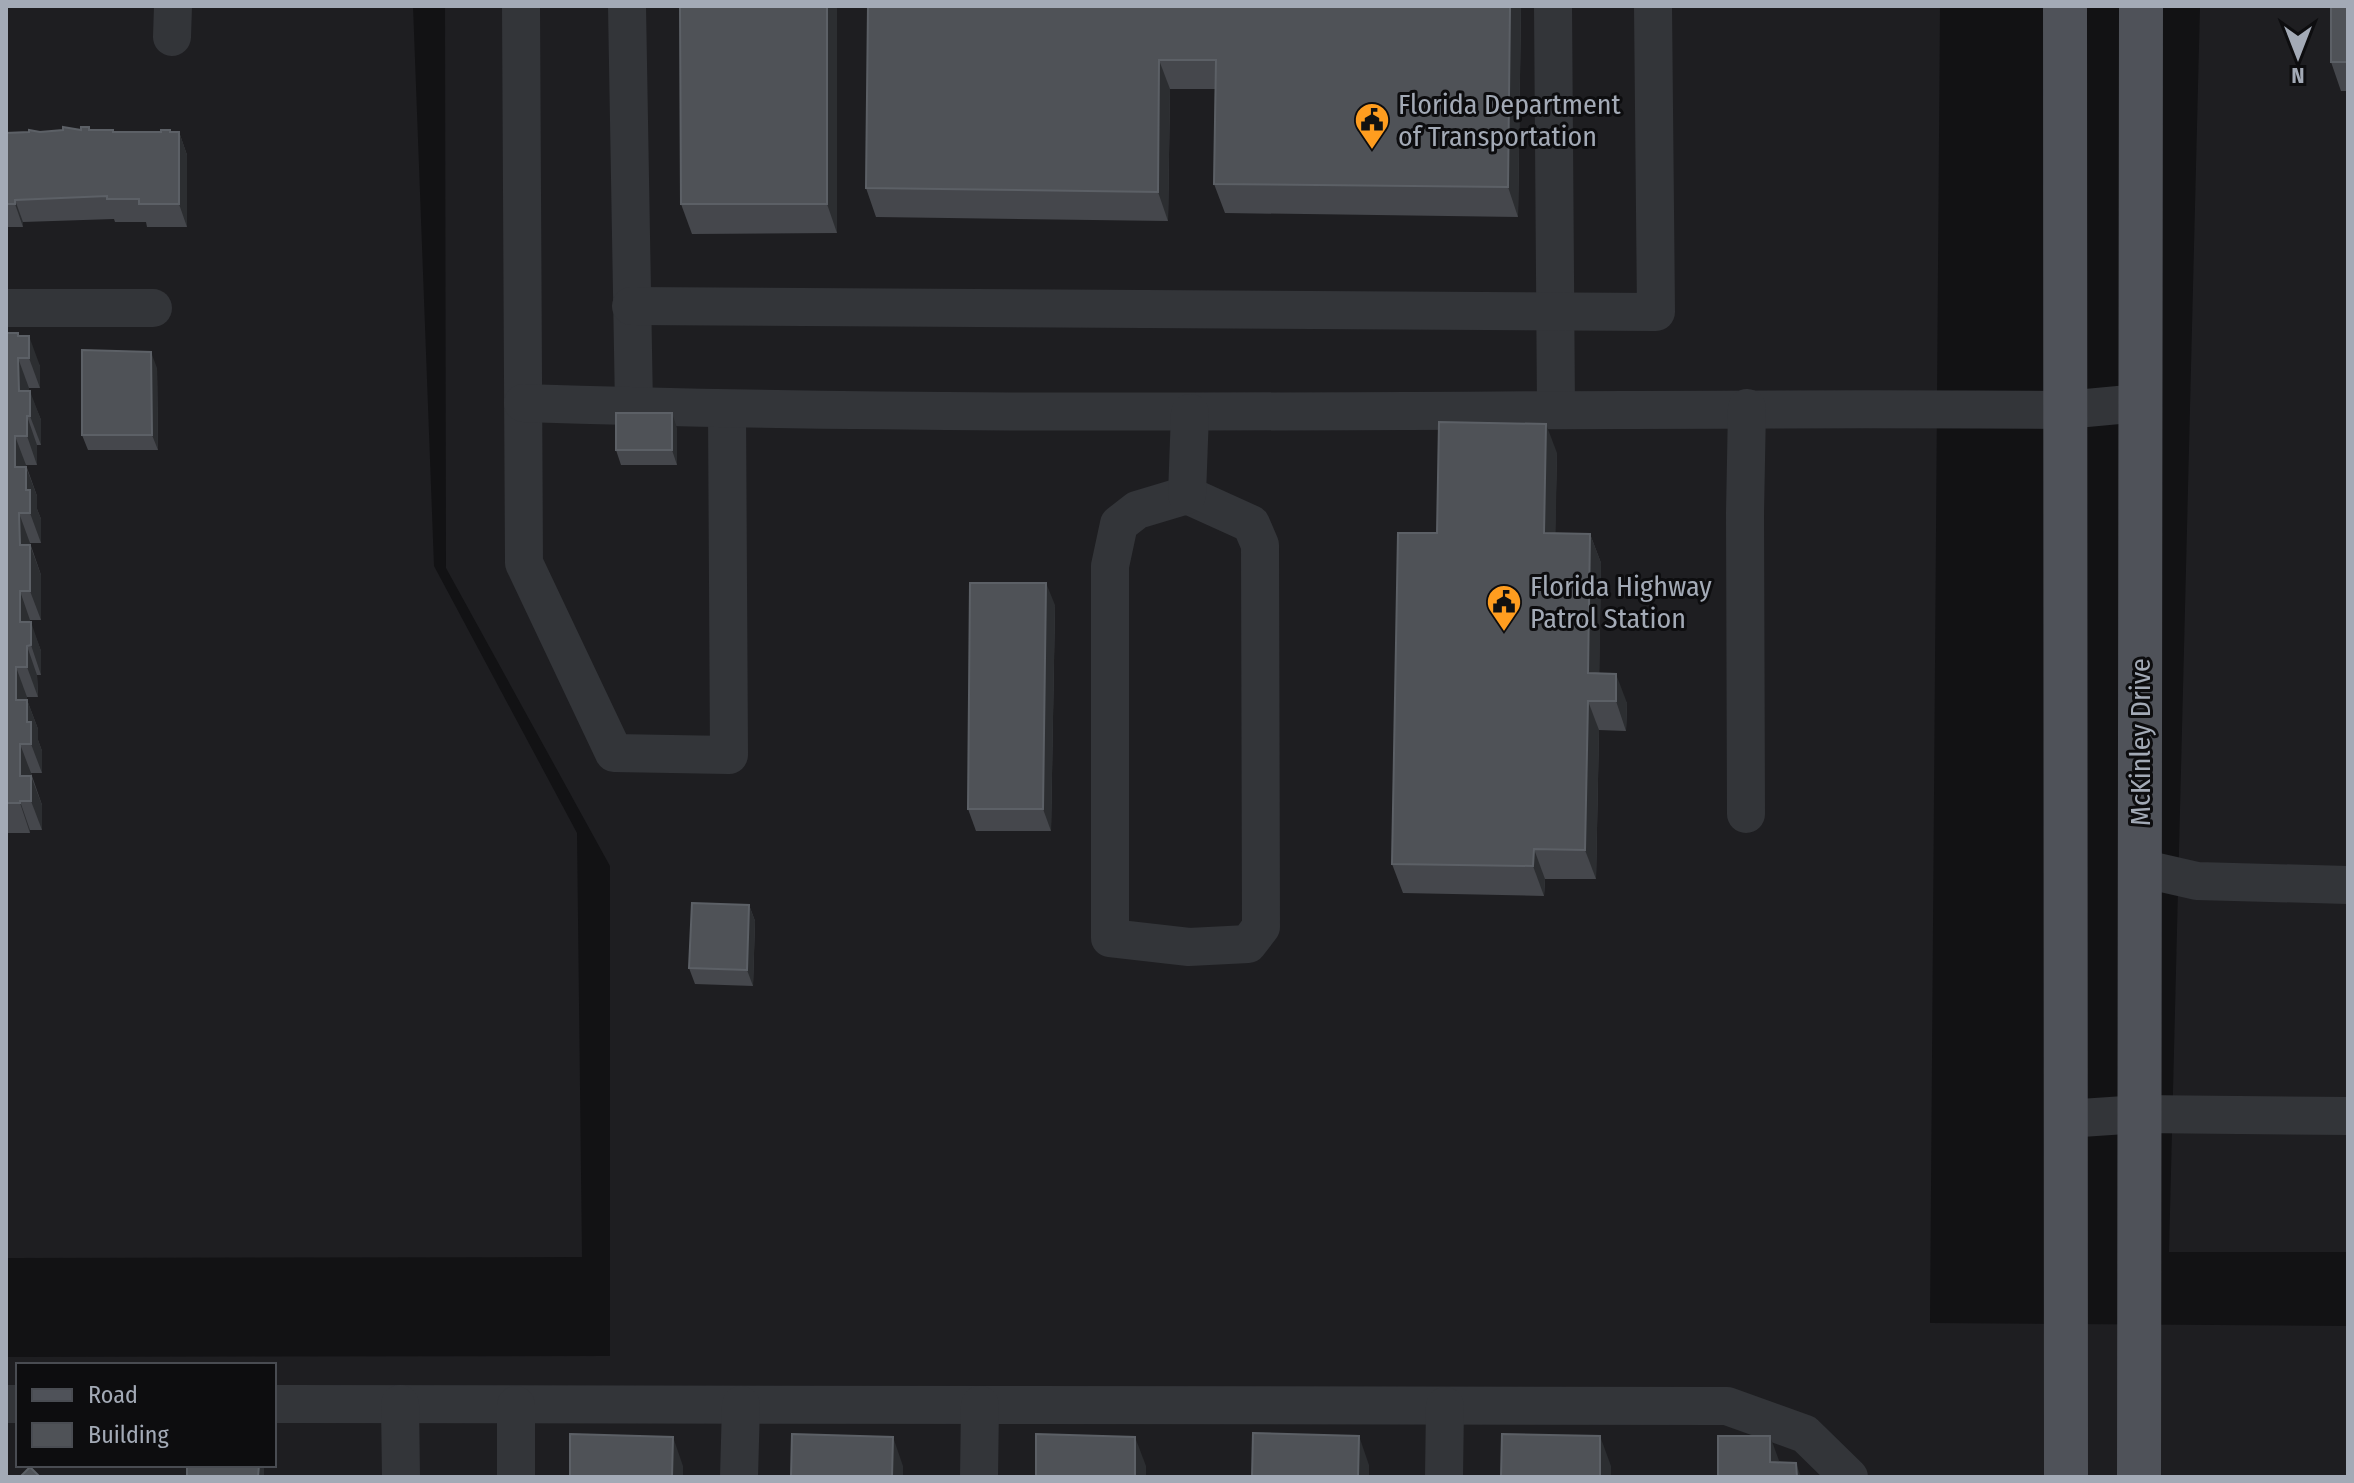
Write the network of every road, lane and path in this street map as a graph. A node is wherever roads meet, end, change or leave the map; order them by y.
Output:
1 (521, 6) edge
2 (627, 6) edge
3 (1553, 6) edge
4 (1653, 6) edge
5 (2065, 6) edge
6 (2141, 6) edge
7 (631, 306) junction
8 (6, 308) edge
9 (153, 308) dead end
10 (1555, 312) junction
11 (523, 403) junction
12 (2140, 403) junction
13 (634, 407) junction
14 (1747, 408) junction
15 (1556, 409) junction
16 (727, 410) junction
17 (2065, 410) junction
18 (1190, 413) junction
19 (1187, 495) junction
20 (1746, 814) dead end
21 (2140, 868) junction
22 (2348, 885) edge
23 (2140, 1114) junction
24 (2348, 1116) edge
25 (2066, 1119) junction
26 (276, 1404) edge
27 (400, 1404) junction
28 (516, 1405) junction
29 (741, 1405) junction
30 (980, 1405) junction
31 (1445, 1406) junction
32 (401, 1477) edge
33 (516, 1477) edge
34 (739, 1477) edge
35 (979, 1477) edge
36 (1444, 1477) edge
37 (1849, 1477) edge
38 (2066, 1477) edge
39 (2139, 1477) edge

1 - 11 lane
2 - 7 lane
3 - 10 lane
4 - 10 lane
5 - 17 main road
6 - 12 main road, McKinley Drive
7 - 10 lane
7 - 13 lane
8 - 9 lane
10 - 15 lane
11 - 13 lane
11 - 16 lane
12 - 17 lane
12 - 21 main road, McKinley Drive
13 - 16 lane
14 - 15 lane
14 - 17 lane
14 - 20 lane
15 - 18 lane
16 - 18 lane
17 - 25 main road
18 - 19 lane
19 - 19 lane
21 - 22 lane
21 - 23 main road, McKinley Drive
23 - 24 lane
23 - 25 lane
23 - 39 main road, McKinley Drive
25 - 38 main road
26 - 27 lane
27 - 28 lane
27 - 32 lane
28 - 29 lane
28 - 33 lane
29 - 30 lane
29 - 34 lane
30 - 31 lane
30 - 35 lane
31 - 36 lane
31 - 37 lane

